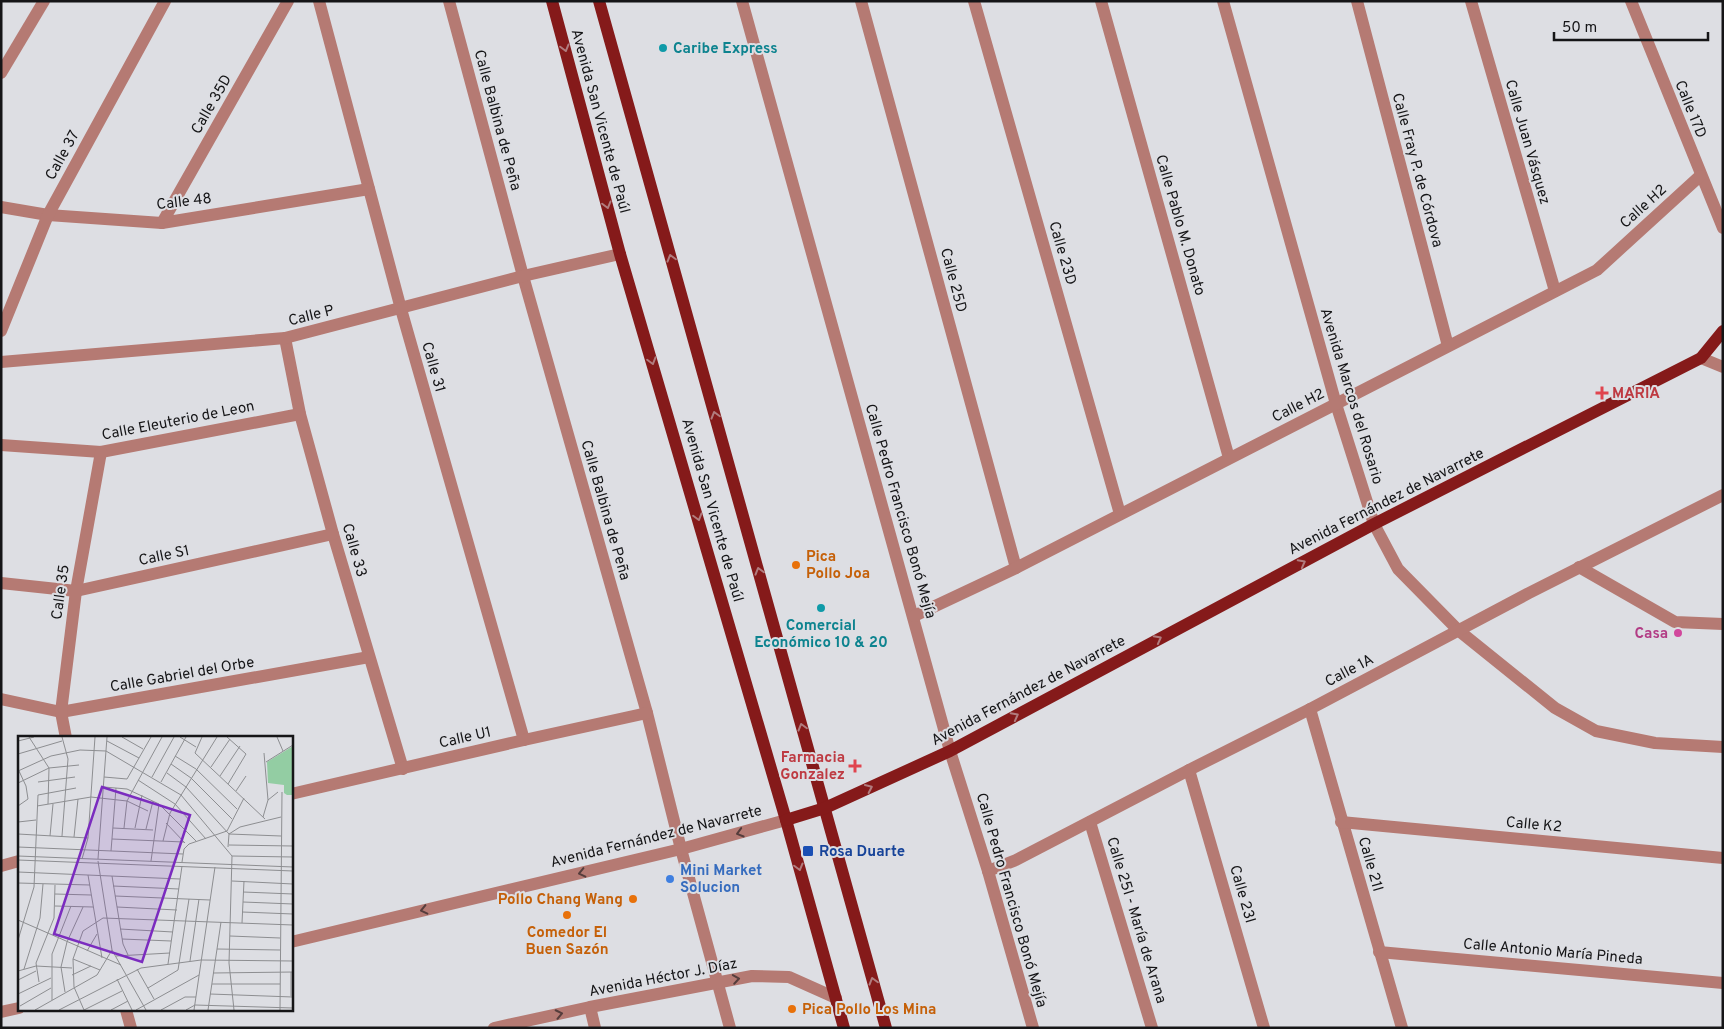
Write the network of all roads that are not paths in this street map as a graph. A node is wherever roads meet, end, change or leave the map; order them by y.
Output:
1 (44, 1) edge
2 (165, 1) edge
3 (288, 1) edge
4 (319, 1) edge
5 (449, 1) edge
6 (552, 1) edge
7 (599, 1) edge
8 (742, 1) edge
9 (861, 1) edge
10 (974, 1) edge
11 (1101, 1) edge
12 (1223, 1) edge
13 (1357, 1) edge
14 (1471, 1) edge
15 (1631, 1) edge
16 (1, 73) edge
17 (1700, 176) junction
18 (369, 189) junction
19 (1, 207) edge
20 (48, 215) junction
21 (162, 223) junction
22 (1723, 228) edge
23 (620, 254) junction
24 (523, 276) junction
25 (1554, 292) junction
26 (401, 309) junction
27 (1, 331) edge
28 (1723, 331) edge
29 (285, 338) junction
30 (1448, 346) junction
31 (1701, 358) junction
32 (1, 362) edge
33 (1723, 367) edge
34 (1336, 404) junction
35 (300, 414) junction
36 (1, 445) edge
37 (101, 452) junction
38 (1230, 458) junction
39 (1723, 495) edge
40 (1120, 514) junction
41 (1374, 524) junction
42 (333, 534) junction
43 (1580, 567) junction
44 (1016, 568) junction
45 (1, 583) edge
46 (76, 591) junction
47 (914, 616) junction
48 (1723, 624) edge
49 (1458, 630) junction
50 (369, 657) junction
51 (1, 699) edge
52 (1310, 710) junction
53 (60, 712) junction
54 (647, 713) junction
55 (66, 736) edge
56 (524, 740) junction
57 (1723, 747) edge
58 (950, 751) junction
59 (403, 768) junction
60 (1189, 770) junction
61 (292, 794) edge
62 (825, 808) junction
63 (786, 820) junction
64 (1090, 822) junction
65 (1341, 822) junction
66 (681, 849) junction
67 (1723, 858) edge
68 (18, 861) edge
69 (1, 866) edge
70 (988, 871) junction
71 (292, 942) edge
72 (1379, 952) junction
73 (716, 982) junction
74 (1723, 983) edge
75 (836, 998) junction
76 (590, 1007) junction
77 (18, 1008) edge
78 (1, 1012) edge
79 (126, 1012) edge
80 (130, 1028) edge
81 (494, 1028) edge
82 (595, 1028) edge
83 (730, 1028) edge
84 (844, 1028) edge
85 (886, 1028) edge
86 (1033, 1028) edge
87 (1152, 1028) edge
88 (1264, 1028) edge
89 (1402, 1028) edge

1 - 16 street
2 - 20 street, Calle 37
3 - 21 street, Calle 35D
4 - 18 street, Calle 31
5 - 24 street, Calle Balbina de Peña
6 -> 23 main road, Avenida San Vicente de Paúl
62 -> 7 main road, Avenida San Vicente de Paúl
8 - 47 street, Calle Pedro Francisco Bonó Mejía
9 - 44 street, Calle 25D
10 - 40 street, Calle 23D
11 - 38 street, Calle Pablo M. Donato
12 - 34 street, Avenida Marcos del Rosario
13 - 30 street, Calle Fray P. de Córdova
14 - 25 street, Calle Juan Vásquez
15 - 17 street, Calle 17D
17 - 22 street, Calle 17D
17 - 25 street, Calle H2
18 - 21 street, Calle 48
18 - 26 street, Calle 31
19 - 20 street, Calle 48
20 - 21 street, Calle 48
20 - 27 street, Calle 37
23 - 24 street, Calle P
23 -> 63 main road, Avenida San Vicente de Paúl
24 - 26 street, Calle P
24 - 54 street, Calle Balbina de Peña
25 - 30 street, Calle H2
26 - 29 street, Calle P
26 - 56 street, Calle 31
28 - 31 main road, Avenida Fernández de Navarrete
29 - 32 street, Calle P
29 - 35 street, Calle 33
30 - 34 street, Calle H2
31 - 33 street
31 - 41 main road, Avenida Fernández de Navarrete
34 - 38 street, Calle H2
34 - 41 street, Avenida Marcos del Rosario
35 - 37 street, Calle Eleuterio de Leon
35 - 42 street, Calle 33
36 - 37 street, Calle Eleuterio de Leon
37 - 46 street, Calle 35
38 - 40 street, Calle H2
39 - 43 street, Calle 1A
40 - 44 street, Calle H2
41 - 49 street, Avenida Marcos del Rosario
58 -> 41 main road, Avenida Fernández de Navarrete
42 - 46 street, Calle S1
42 - 50 street, Calle 33
43 - 48 street
43 - 49 street, Calle 1A
44 - 47 street, Calle H2
45 - 46 street, Calle S1
46 - 53 street, Calle 35
47 - 58 street, Calle Pedro Francisco Bonó Mejía
49 - 52 street, Calle 1A
49 - 57 street, Avenida Marcos del Rosario
50 - 53 street, Calle Gabriel del Orbe
50 - 59 street, Calle 33
51 - 53 street, Calle Gabriel del Orbe
52 - 60 street, Calle 1A
52 - 65 street, Calle 21I
53 - 55 street, Calle 35
54 - 56 street, Calle U1
54 - 66 street, Calle Balbina de Peña
56 - 59 street, Calle U1
62 -> 58 main road, Avenida Fernández de Navarrete
58 - 70 street, Calle Pedro Francisco Bonó Mejía
59 - 61 street, Calle U1
60 - 64 street, Calle 1A
60 - 88 street, Calle 23I
62 - 63 main road, Avenida Fernández de Navarrete
85 -> 62 main road, Avenida San Vicente de Paúl
63 -> 66 street, Avenida Fernández de Navarrete
63 -> 75 main road, Avenida San Vicente de Paúl
64 - 70 street, Calle 1A
64 - 87 street, Calle 25I - María de Arana
65 - 67 street, Calle K2
65 - 72 street, Calle 21I
66 -> 71 street, Avenida Fernández de Navarrete
66 - 73 street, Calle Balbina de Peña
68 - 69 street
70 - 86 street, Calle Pedro Francisco Bonó Mejía
72 - 74 street, Calle Antonio María Pineda
72 - 89 street, Calle 21I
73 -> 75 street, Avenida Héctor J. Díaz
73 - 76 street, Avenida Héctor J. Díaz
73 - 83 street, Calle Balbina de Peña
75 - 84 main road, Avenida San Vicente de Paúl
81 -> 76 street, Avenida Héctor J. Díaz
76 - 82 street
77 - 78 street
79 - 80 street

